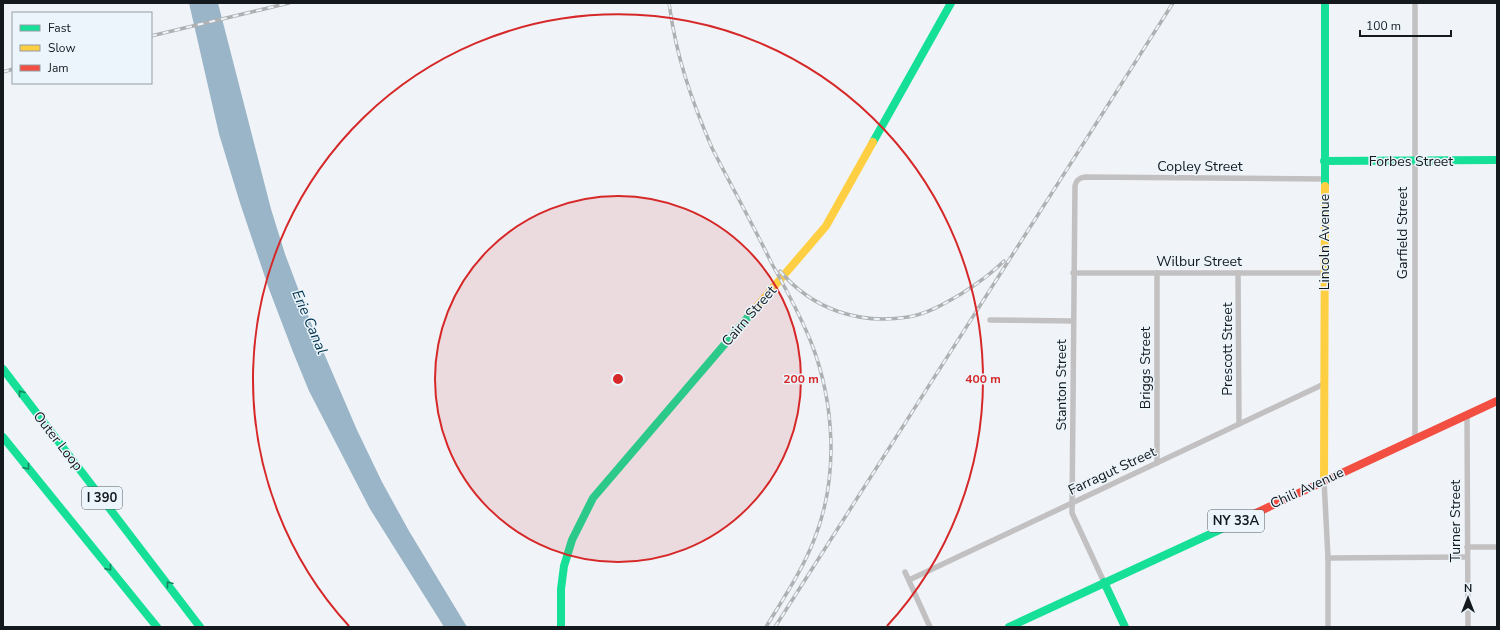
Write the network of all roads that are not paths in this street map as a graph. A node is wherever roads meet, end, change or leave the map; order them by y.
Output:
1 (951, 3) edge
2 (1325, 3) edge
3 (1415, 3) edge
4 (1497, 160) edge
5 (1324, 161) junction
6 (1414, 161) junction
7 (1324, 179) junction
8 (1076, 181) joint
9 (1073, 273) junction
10 (1157, 273) junction
11 (1238, 273) junction
12 (1324, 273) junction
13 (990, 320) dead end
14 (1073, 321) junction
15 (3, 370) edge
16 (1324, 384) junction
17 (1497, 401) edge
18 (1467, 415) junction
19 (1239, 424) junction
20 (3, 437) edge
21 (1415, 439) junction
22 (1157, 463) junction
23 (1324, 480) junction
24 (1073, 503) junction
25 (1467, 547) junction
26 (1497, 547) edge
27 (1467, 557) junction
28 (1328, 558) junction
29 (904, 572) dead end
30 (909, 580) junction
31 (1104, 582) junction
32 (178, 596) junction
33 (156, 627) edge
34 (200, 627) edge
35 (210, 627) edge
36 (561, 627) edge
37 (930, 627) edge
38 (1009, 627) edge
39 (1125, 627) edge
40 (1328, 627) edge
41 (1468, 627) edge

1 - 36 main road, Cairn Street
2 - 5 main road, Lincoln Avenue
3 - 6 street, Garfield Street
4 - 6 main road, Forbes Street
5 - 6 main road, Forbes Street
5 - 7 main road, Lincoln Avenue
6 - 21 street, Garfield Street
7 - 8 street, Copley Street
7 - 12 main road, Lincoln Avenue
8 - 9 street, Stanton Street
9 - 10 street, Wilbur Street
9 - 14 street, Stanton Street
10 - 11 street, Wilbur Street
10 - 22 street, Briggs Street
11 - 12 street, Wilbur Street
11 - 19 street, Prescott Street
12 - 16 main road, Lincoln Avenue
13 - 14 street
14 - 24 street, Stanton Street
32 -> 15 main road, Outer Loop / I 390
16 - 19 street, Farragut Street
16 - 23 main road, Lincoln Avenue
17 - 18 main road, Chili Avenue / NY 33A
18 - 21 main road, Chili Avenue / NY 33A
18 - 25 street, Turner Street
19 - 22 street, Farragut Street
20 -> 33 main road, I 390
21 - 23 main road, Chili Avenue / NY 33A
22 - 24 street, Farragut Street
23 - 28 street
23 - 31 main road, Chili Avenue / NY 33A
24 - 30 street, Farragut Street
24 - 31 street, Stanton Street
25 - 26 street
25 - 27 street, Turner Street
27 - 28 street
27 - 41 street, Turner Street
28 - 40 street
29 - 30 street
30 - 37 street
31 - 38 main road, Chili Avenue / NY 33A
31 - 39 main road
32 - 34 main road, Outer Loop / I 390
32 - 35 main road

